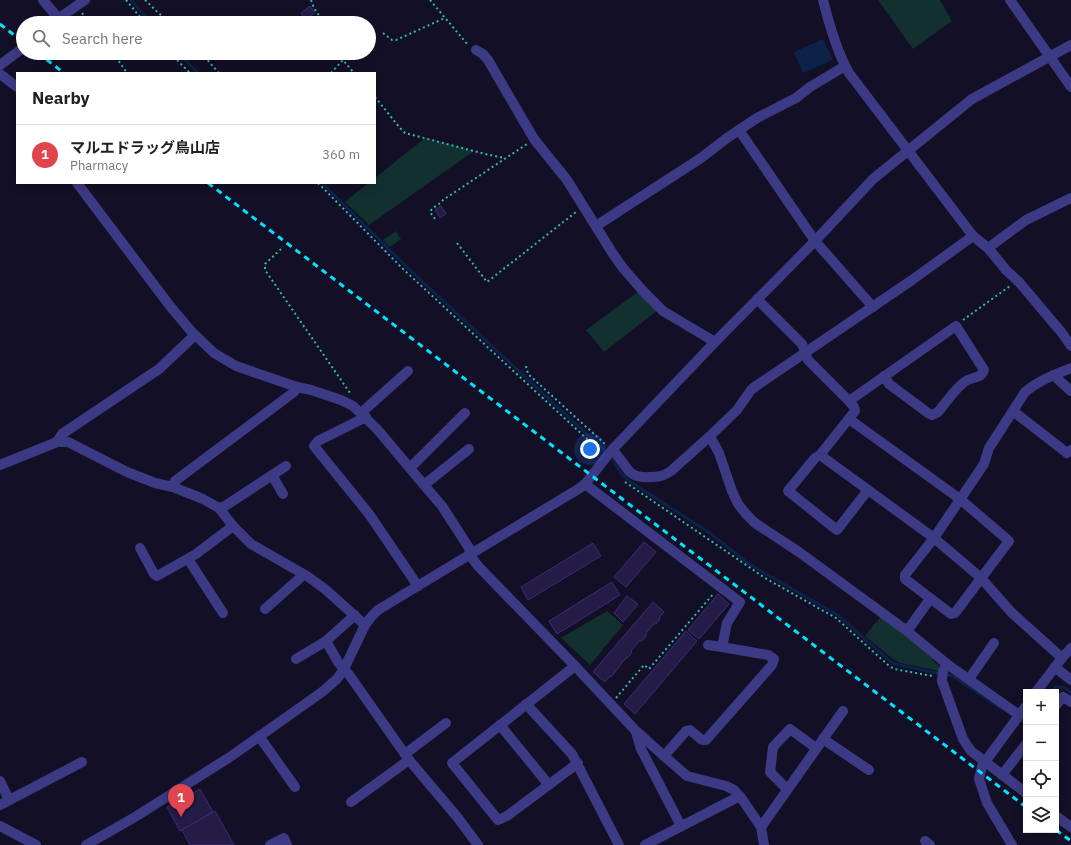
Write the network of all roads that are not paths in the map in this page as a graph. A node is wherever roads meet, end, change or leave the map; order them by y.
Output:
1 (43, 0) edge
2 (85, 0) edge
3 (823, 0) edge
4 (1010, 0) edge
5 (53, 16) edge
6 (61, 16) edge
7 (1071, 46) edge
8 (476, 50) road end
9 (16, 53) edge
10 (1050, 57) junction
11 (0, 64) edge
12 (845, 66) junction
13 (0, 74) edge
14 (16, 86) edge
15 (1071, 87) edge
16 (738, 130) junction
17 (908, 150) junction
18 (78, 184) edge
19 (1071, 198) edge
20 (596, 226) junction
21 (973, 236) junction
22 (815, 241) junction
23 (988, 248) junction
24 (757, 299) junction
25 (873, 307) junction
26 (195, 335) junction
27 (715, 342) junction
28 (1071, 346) edge
29 (806, 353) junction
30 (1071, 368) edge
31 (408, 371) dead end
32 (1053, 375) junction
33 (884, 376) junction
34 (297, 387) junction
35 (1071, 391) edge
36 (849, 400) junction
37 (1013, 411) junction
38 (465, 413) dead end
39 (363, 415) junction
40 (849, 419) junction
41 (709, 437) junction
42 (57, 442) junction
43 (469, 449) dead end
44 (1071, 450) edge
45 (609, 454) junction
46 (820, 455) junction
47 (0, 465) edge
48 (286, 466) dead end
49 (410, 468) junction
50 (272, 476) junction
51 (424, 484) junction
52 (585, 484) junction
53 (173, 487) junction
54 (868, 490) junction
55 (283, 494) dead end
56 (960, 499) junction
57 (219, 508) junction
58 (233, 526) junction
59 (934, 538) junction
60 (140, 548) dead end
61 (470, 555) junction
62 (188, 559) junction
63 (303, 574) junction
64 (981, 578) junction
65 (418, 586) junction
66 (930, 599) junction
67 (265, 608) dead end
68 (222, 612) dead end
69 (355, 615) junction
70 (365, 625) junction
71 (907, 631) junction
72 (326, 641) junction
73 (994, 643) dead end
74 (708, 645) dead end
75 (722, 647) junction
76 (1071, 648) edge
77 (1062, 658) junction
78 (296, 659) dead end
79 (948, 664) junction
80 (575, 666) junction
81 (1055, 667) junction
82 (344, 669) junction
83 (969, 679) junction
84 (1071, 680) edge
85 (1038, 689) edge
86 (1059, 701) edge
87 (1071, 702) edge
88 (526, 704) junction
89 (1023, 710) edge
90 (843, 711) dead end
91 (1019, 715) junction
92 (446, 723) dead end
93 (500, 725) junction
94 (635, 730) junction
95 (259, 736) junction
96 (823, 739) junction
97 (816, 748) junction
98 (1023, 748) edge
99 (664, 756) junction
100 (407, 757) junction
101 (82, 762) dead end
102 (984, 762) junction
103 (578, 763) junction
104 (869, 770) dead end
105 (1002, 775) junction
106 (0, 781) edge
107 (549, 785) junction
108 (295, 787) dead end
109 (787, 789) junction
110 (1023, 791) edge
111 (740, 796) junction
112 (9, 800) junction
113 (352, 802) dead end
114 (0, 805) edge
115 (1059, 818) edge
116 (0, 826) edge
117 (681, 826) junction
118 (761, 827) junction
119 (1071, 828) edge
120 (36, 845) edge
121 (86, 845) edge
122 (270, 845) edge
123 (287, 845) edge
124 (478, 845) edge
125 (620, 845) edge
126 (645, 845) edge
127 (764, 845) edge
128 (1012, 845) edge

1 - 5 street
2 - 6 street
3 - 12 street
4 - 10 street
7 - 10 street
8 - 20 street
9 - 11 street
10 - 15 street
10 - 17 street
12 - 16 street
12 - 17 street
13 - 14 street
16 - 20 street
16 - 22 street
17 - 21 street
17 - 22 street
18 - 26 street
19 - 23 street
20 - 27 street
21 - 23 street
21 - 25 street
22 - 24 street
22 - 25 street
23 - 28 street
24 - 27 street
24 - 29 street
25 - 29 street
26 - 34 street
26 - 42 street
27 - 45 street
29 - 36 street
29 - 41 street
30 - 32 street
31 - 39 street
32 - 35 street
32 - 37 street
33 - 33 street
33 - 36 street
34 - 39 street
34 - 53 street
36 - 40 street
37 - 44 street
37 - 56 street
38 - 49 street
39 - 49 street
39 - 65 street
40 - 46 street
40 - 56 street
41 - 45 street
41 - 71 street
42 - 47 street
42 - 53 street
43 - 51 street
45 - 52 street
46 - 54 street
46 - 54 street
48 - 50 street
49 - 51 street
50 - 55 street
50 - 57 street
51 - 61 street
52 - 61 street
52 - 75 street
53 - 57 street
54 - 59 street
56 - 59 street
56 - 64 street
57 - 58 street
58 - 62 street
58 - 63 street
59 - 64 street
59 - 66 street
60 - 62 street
61 - 65 street
61 - 80 street
62 - 68 street
63 - 67 street
63 - 69 street
64 - 66 street
64 - 77 street
65 - 70 street
66 - 71 street
69 - 70 street
69 - 72 street
70 - 82 street
71 - 79 street
72 - 78 street
72 - 82 street
73 - 83 street
74 - 75 street
75 - 99 street
76 - 77 street
77 - 81 street
79 - 83 street
79 - 102 street
80 - 88 street
80 - 94 street
81 - 84 street
81 - 85 street
82 - 95 street
82 - 100 street
83 - 91 street
86 - 87 street
88 - 93 street
88 - 103 street
89 - 91 street
90 - 96 street
91 - 102 street
92 - 100 street
93 - 107 street
93 - 107 street
94 - 99 street
94 - 117 street
95 - 108 street
95 - 121 street
96 - 97 street
96 - 104 street
97 - 109 street
97 - 109 street
98 - 105 street
99 - 111 street
100 - 113 street
100 - 124 street
101 - 112 street
102 - 105 street
102 - 128 street
103 - 107 street
103 - 125 street
105 - 110 street
106 - 112 street
109 - 118 street
111 - 117 street
111 - 118 street
112 - 114 street
115 - 119 street
116 - 120 street
117 - 126 street
118 - 127 street
122 - 123 street

